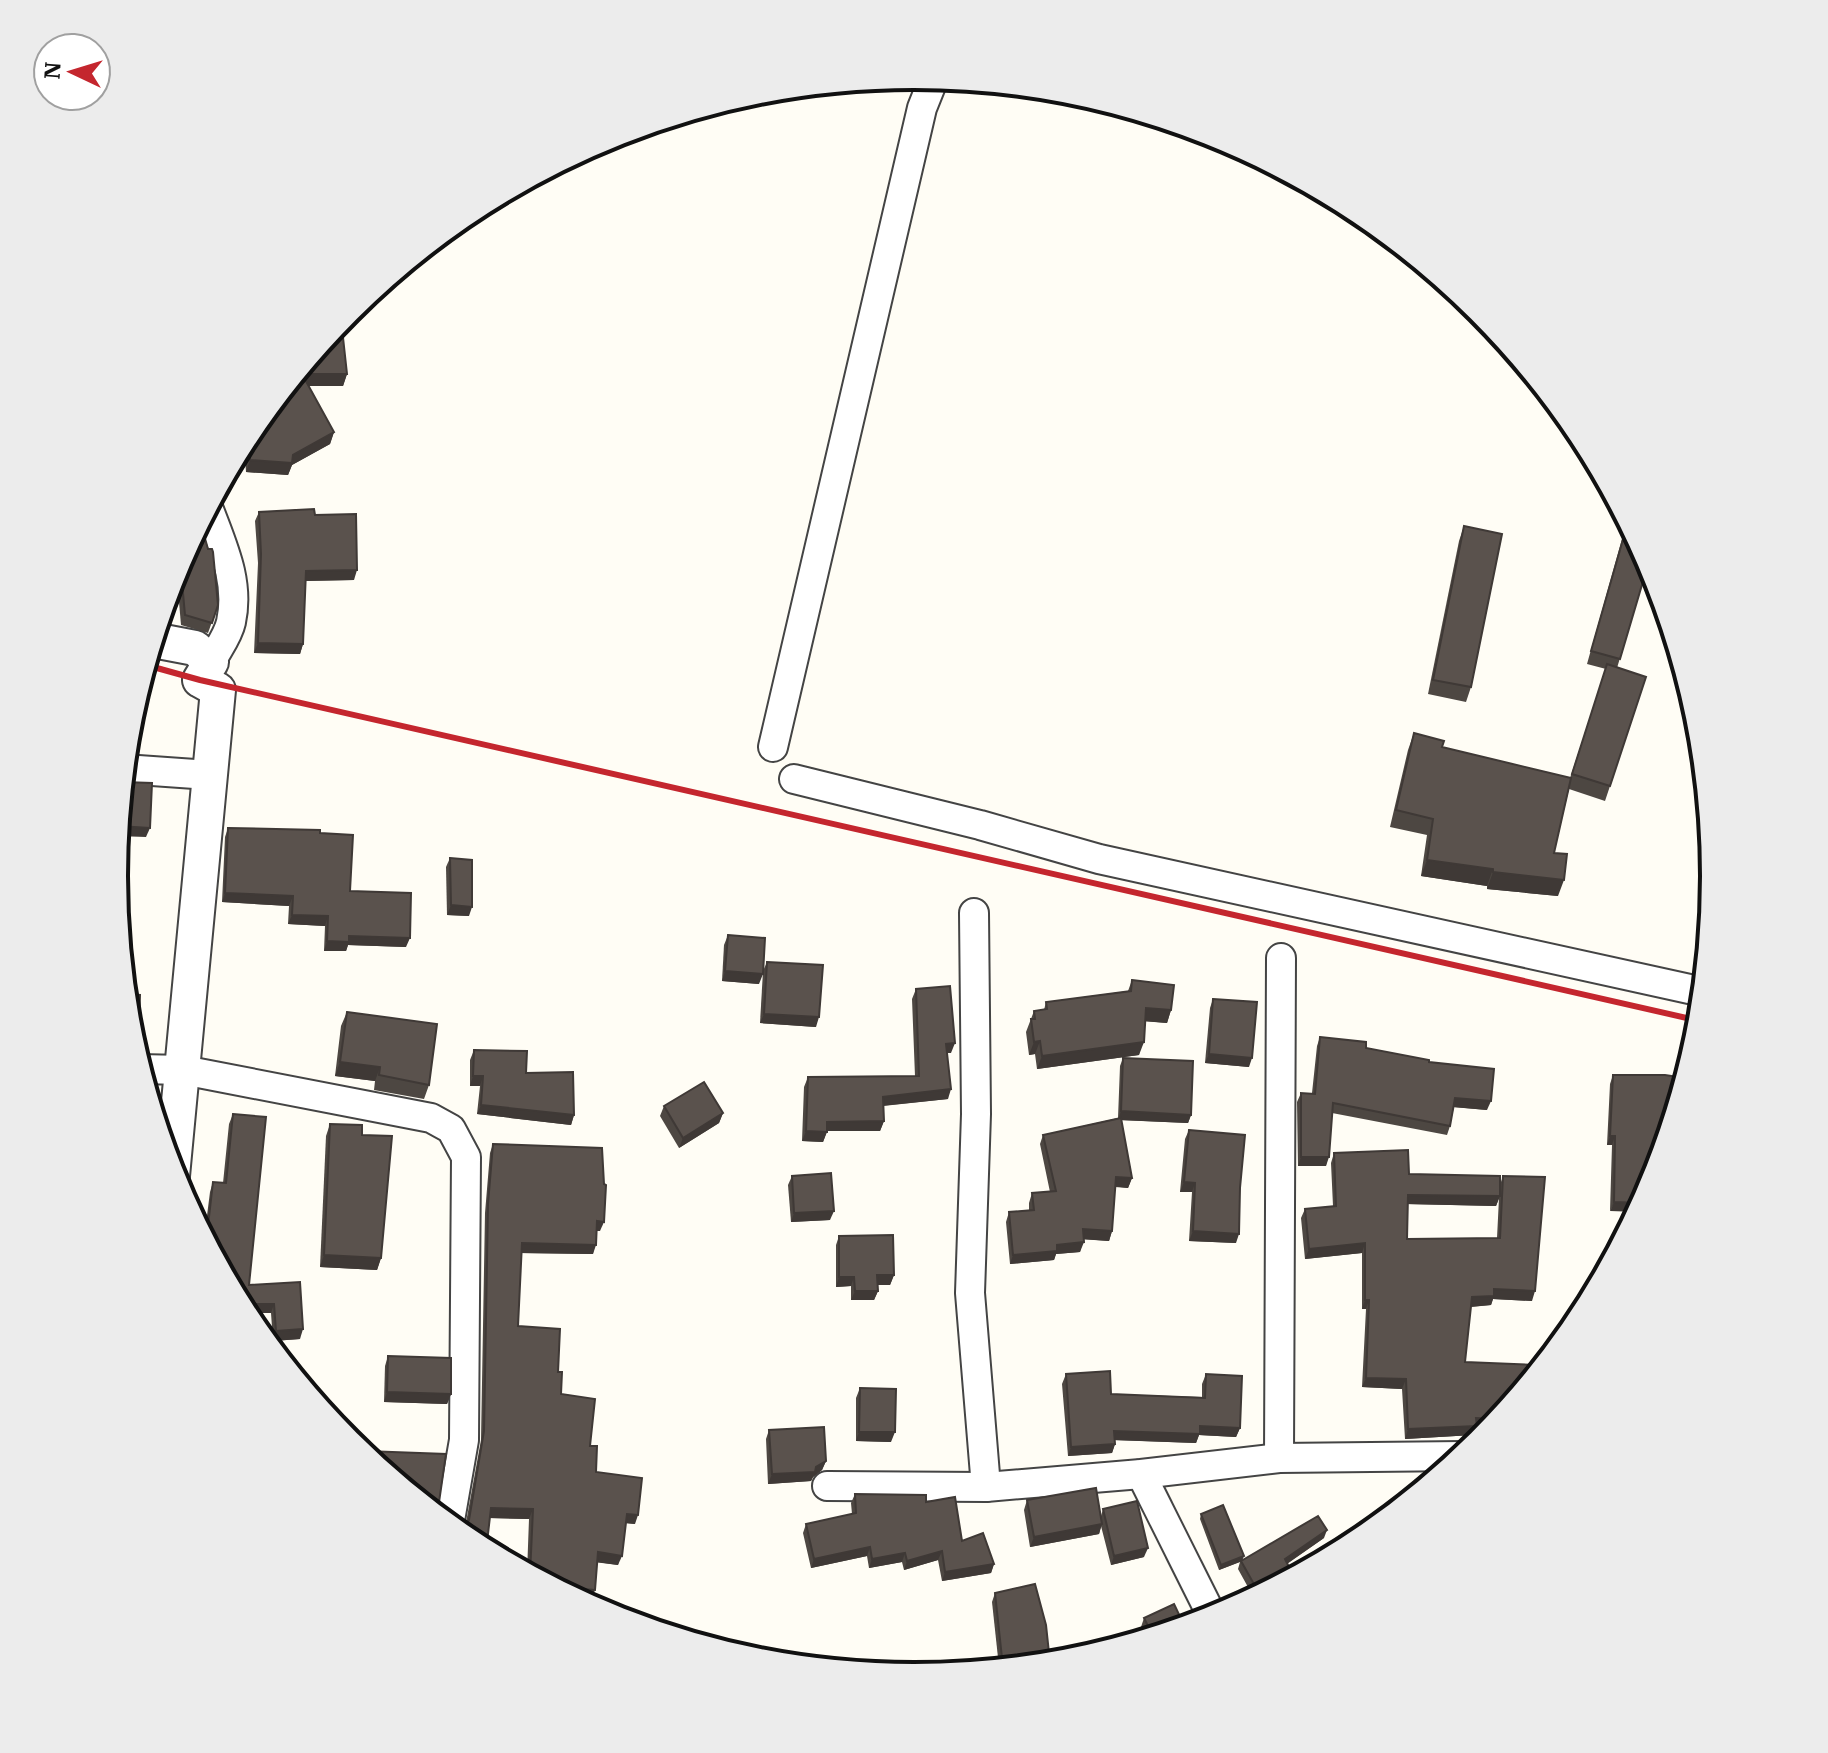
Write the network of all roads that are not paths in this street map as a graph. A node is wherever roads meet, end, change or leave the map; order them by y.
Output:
1 (929, 91) edge
2 (213, 521) edge
3 (163, 642) edge
4 (211, 662) junction
5 (773, 747) dead end
6 (135, 770) edge
7 (209, 775) junction
8 (794, 779) dead end
9 (974, 913) dead end
10 (1281, 958) dead end
11 (1692, 990) edge
12 (152, 1069) edge
13 (183, 1070) junction
14 (175, 1145) edge
15 (1445, 1456) edge
16 (1279, 1458) junction
17 (1141, 1474) junction
18 (827, 1486) dead end
19 (986, 1487) junction
20 (451, 1512) edge
21 (1207, 1606) edge

1 - 5 street
2 - 4 street
3 - 4 street
4 - 7 street
6 - 7 street
7 - 13 street
8 - 11 street
9 - 19 street
10 - 16 street
12 - 13 street
13 - 14 street
13 - 20 street
15 - 16 street
16 - 17 street
17 - 19 street
17 - 21 street
18 - 19 street

